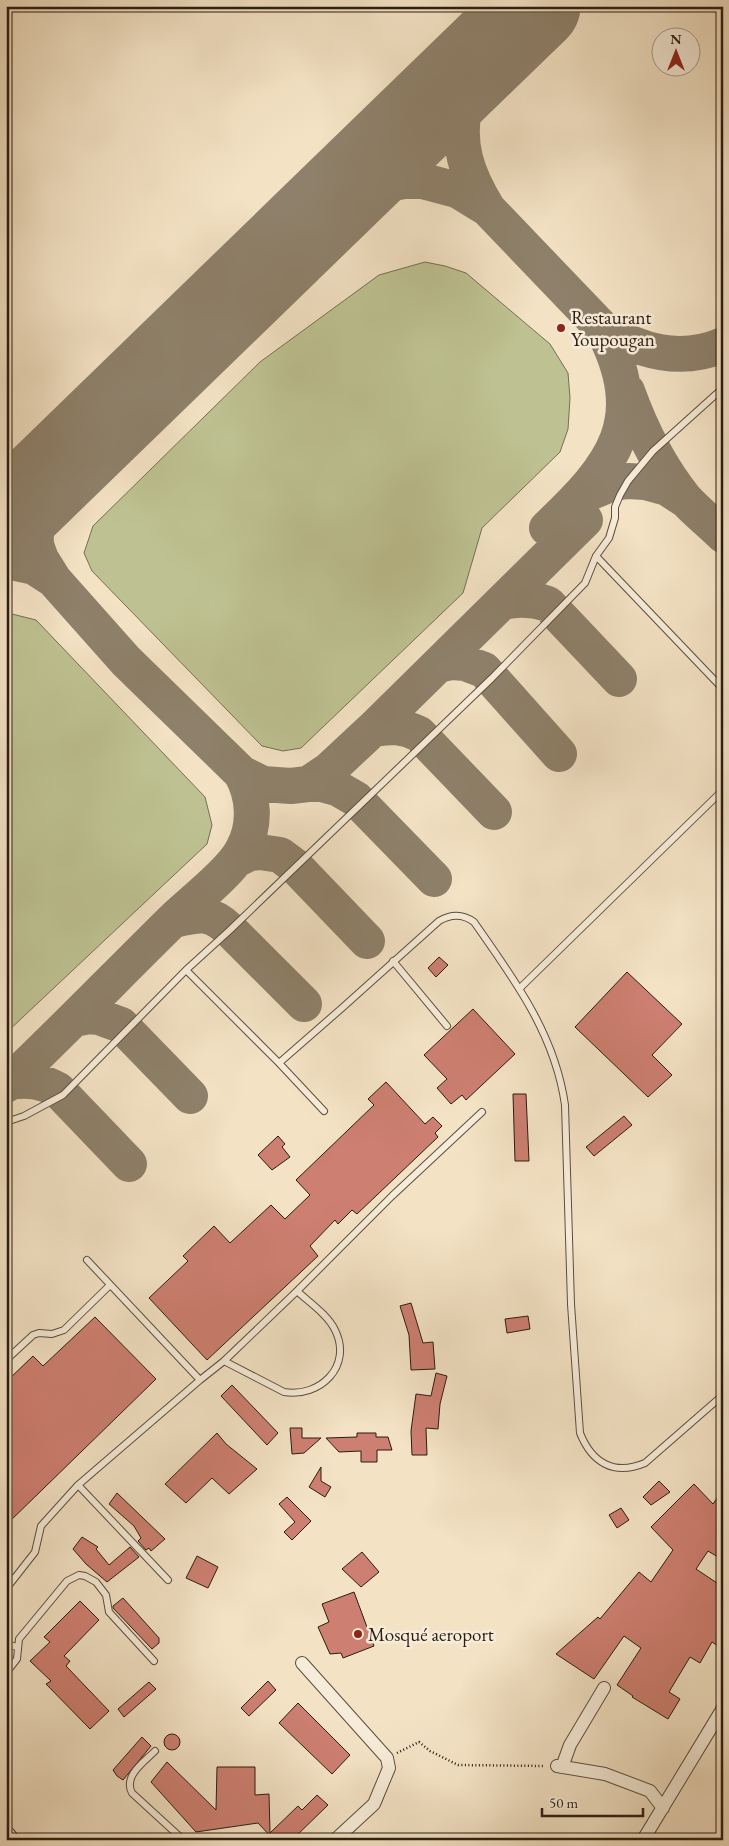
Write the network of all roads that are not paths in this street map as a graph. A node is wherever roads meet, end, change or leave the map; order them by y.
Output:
1 (723, 388) edge
2 (596, 556) junction
3 (723, 690) edge
4 (723, 790) edge
5 (394, 961) junction
6 (186, 970) junction
7 (520, 988) junction
8 (447, 1026) dead end
9 (279, 1063) junction
10 (324, 1111) dead end
11 (482, 1112) dead end
12 (6, 1122) edge
13 (87, 1260) dead end
14 (110, 1285) junction
15 (297, 1291) junction
16 (6, 1360) edge
17 (224, 1361) junction
18 (200, 1380) junction
19 (723, 1395) edge
20 (78, 1485) junction
21 (168, 1580) dead end
22 (6, 1589) edge
23 (6, 1644) edge
24 (17, 1647) junction
25 (154, 1661) dead end
26 (302, 1663) dead end
27 (6, 1673) edge
28 (604, 1688) dead end
29 (723, 1708) edge
30 (155, 1751) dead end
31 (663, 1808) junction
32 (6, 1836) edge
33 (264, 1838) dead end
34 (10, 1840) edge
35 (184, 1840) edge
36 (240, 1840) edge
37 (335, 1840) edge
38 (643, 1840) edge

1 - 2 lane
2 - 3 lane
2 - 6 lane
4 - 7 lane
5 - 7 lane
5 - 8 lane
5 - 9 lane
6 - 9 lane
6 - 12 lane
7 - 19 lane
9 - 10 lane
11 - 15 lane
13 - 14 lane
14 - 16 lane
14 - 18 lane
15 - 17 lane
15 - 17 lane
17 - 18 lane
18 - 20 lane
20 - 21 lane
20 - 22 lane
23 - 24 lane
24 - 25 lane
24 - 27 lane
26 - 37 street
28 - 31 street
29 - 31 street
30 - 35 lane
31 - 38 street
32 - 34 main road
33 - 36 lane

